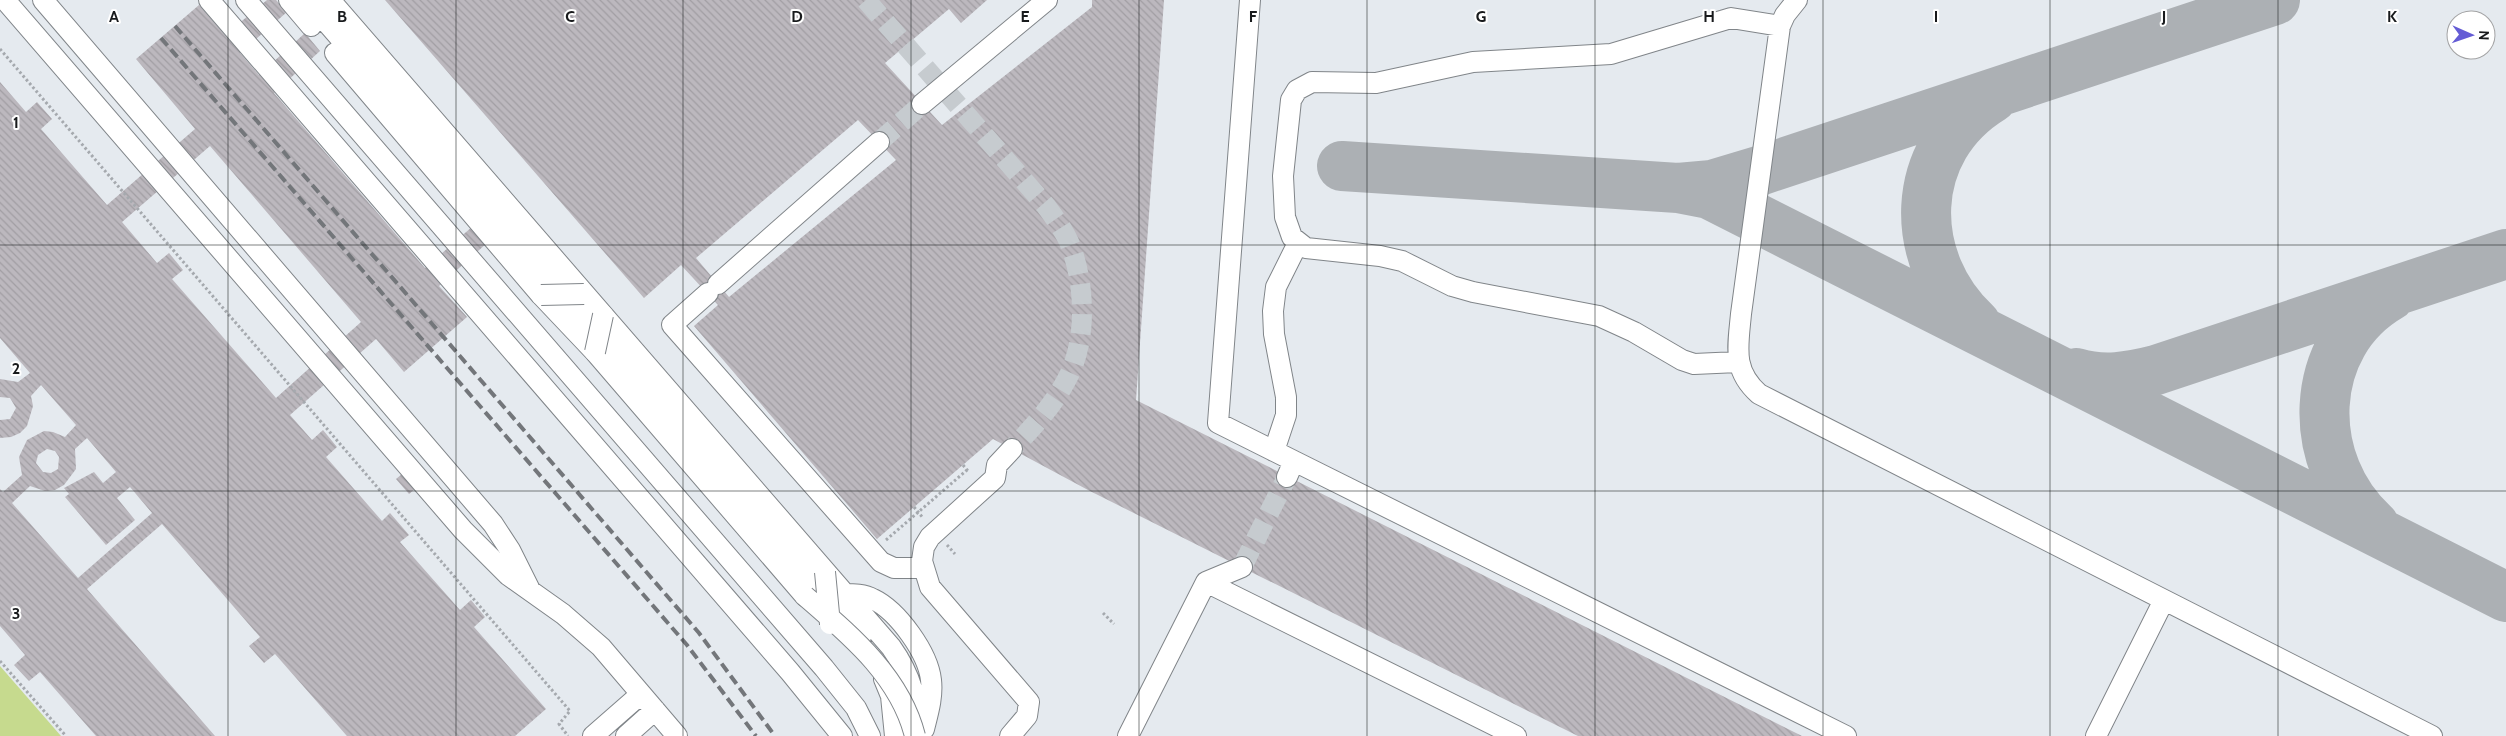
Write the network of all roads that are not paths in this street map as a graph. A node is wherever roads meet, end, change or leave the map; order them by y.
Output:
1 (5, 0) edge
2 (43, 0) edge
3 (209, 0) edge
4 (246, 0) edge
5 (289, 0) edge
6 (307, 0) edge
7 (330, 0) edge
8 (1047, 0) edge
9 (1250, 0) edge
10 (1797, 0) edge
11 (1780, 26) junction
12 (922, 104) tunnel mouth
13 (879, 142) tunnel mouth
14 (1298, 243) junction
15 (584, 294) junction
16 (542, 295) junction
17 (603, 315) junction
18 (595, 352) junction
19 (1738, 362) junction
20 (557, 404) junction
21 (599, 408) junction
22 (596, 448) junction
23 (1012, 450) tunnel mouth
24 (1274, 451) junction
25 (1242, 567) tunnel mouth
26 (922, 568) junction
27 (1206, 582) junction
28 (530, 590) junction
29 (844, 594) junction
30 (805, 596) junction
31 (2164, 600) junction
32 (828, 616) junction
33 (641, 694) junction
34 (916, 705) junction
35 (655, 710) junction
36 (593, 736) edge
37 (626, 736) edge
38 (678, 736) edge
39 (842, 736) edge
40 (870, 736) edge
41 (895, 736) edge
42 (919, 736) edge
43 (1010, 736) edge
44 (1128, 736) edge
45 (1516, 736) edge
46 (1846, 736) edge
47 (2096, 736) edge
48 (2432, 736) edge

1 - 28 lane
2 - 28 lane
3 - 20 lane
4 - 21 lane
5 - 16 lane
6 - 41 lane
7 - 15 lane
8 - 12 lane
9 - 24 lane
10 - 11 lane
11 - 14 lane
11 - 19 lane
13 - 26 lane
14 - 19 lane
14 - 24 lane
15 - 16 lane, bridge
15 - 17 lane
16 - 18 lane
17 - 18 lane, bridge
17 - 29 lane, bridge
18 - 30 lane
19 - 31 lane
20 - 21 lane
20 - 22 lane
21 - 22 lane
21 - 40 lane
22 - 39 lane
23 - 26 lane
24 - 46 lane
25 - 27 lane
26 - 43 lane
27 - 44 lane
27 - 45 lane
28 - 33 lane
29 - 30 lane
29 - 32 lane, bridge
29 - 34 lane
29 - 34 lane
30 - 32 lane, bridge
31 - 47 lane
31 - 48 lane
32 - 34 lane, bridge
33 - 35 lane
33 - 36 lane
34 - 42 lane, bridge
34 - 42 lane
35 - 37 lane
35 - 38 lane

